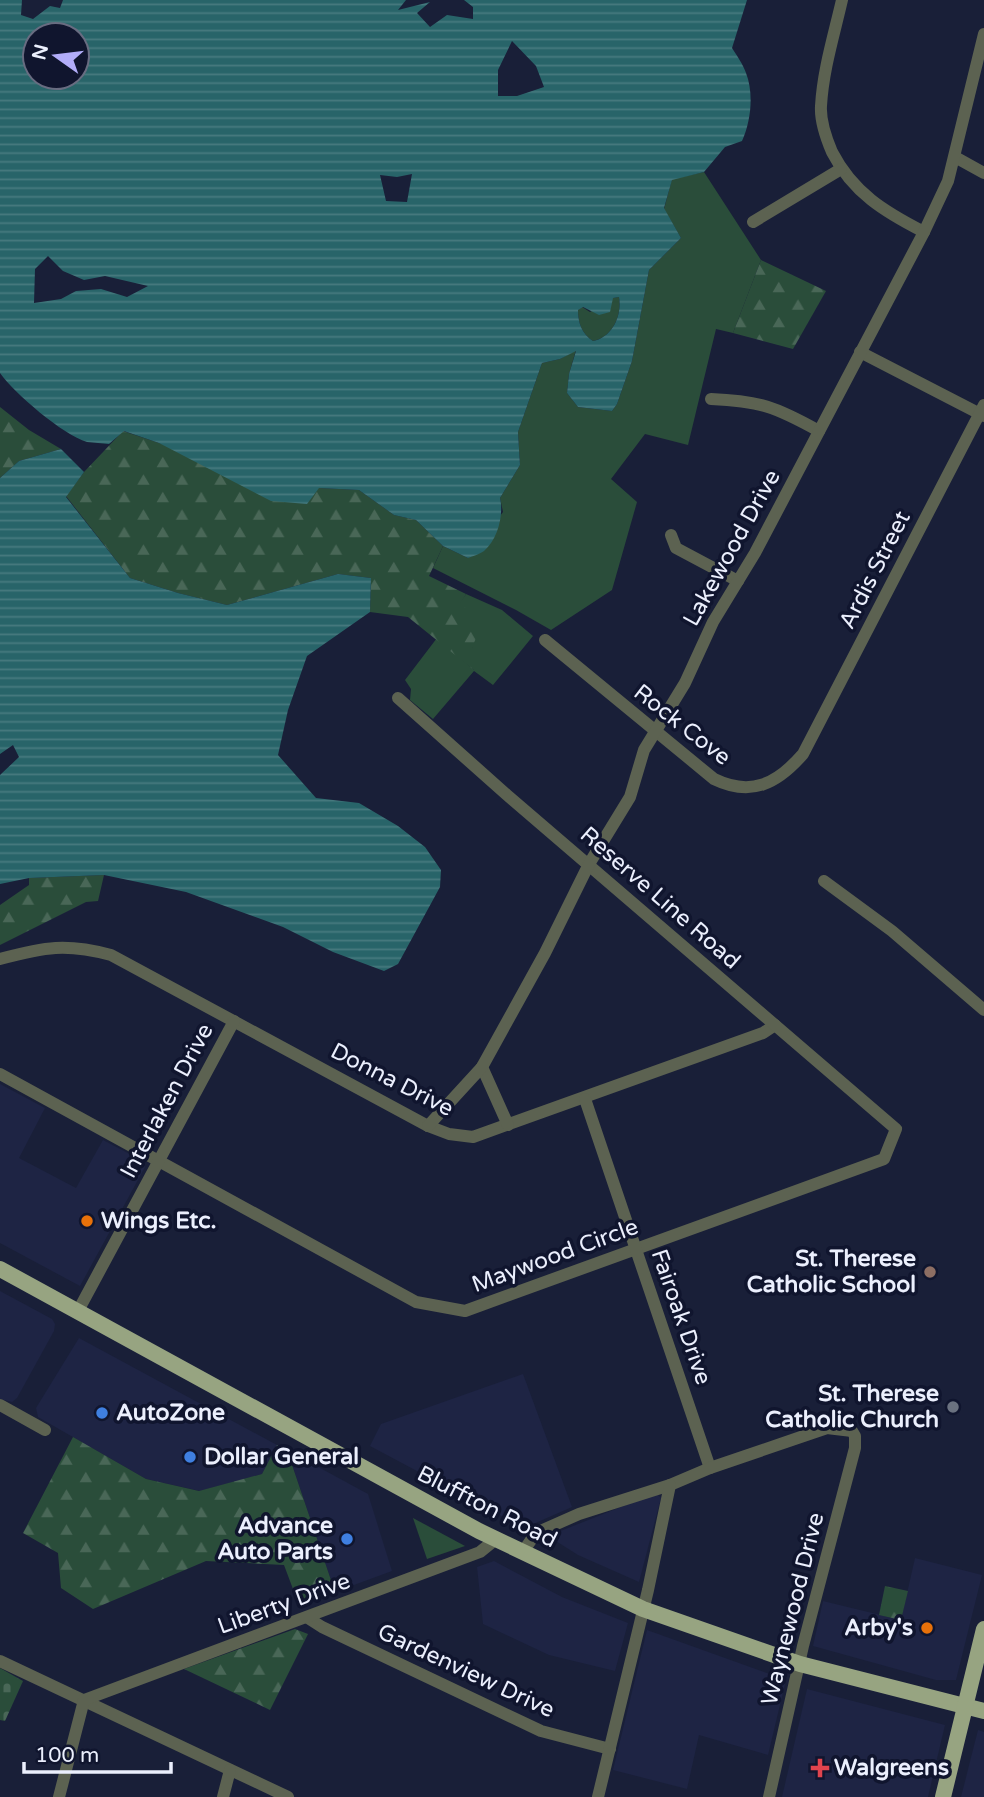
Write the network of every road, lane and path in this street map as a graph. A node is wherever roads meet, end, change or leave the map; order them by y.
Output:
1 (842, 0) edge
2 (984, 34) edge
3 (955, 157) junction
4 (841, 169) junction
5 (984, 173) edge
6 (753, 222) dead end
7 (924, 232) junction
8 (860, 352) junction
9 (710, 399) dead end
10 (983, 412) edge
11 (819, 431) junction
12 (671, 535) dead end
13 (738, 581) junction
14 (545, 640) dead end
15 (398, 698) dead end
16 (655, 732) junction
17 (803, 754) joint
18 (589, 864) junction
19 (824, 881) dead end
20 (0, 959) edge
21 (984, 1010) edge
22 (234, 1021) junction
23 (775, 1026) junction
24 (482, 1067) junction
25 (0, 1074) edge
26 (585, 1099) junction
27 (508, 1125) junction
28 (428, 1126) junction
29 (897, 1129) joint
30 (158, 1160) junction
31 (636, 1249) junction
32 (0, 1269) edge
33 (78, 1311) junction
34 (0, 1405) edge
35 (45, 1430) dead end
36 (710, 1468) junction
37 (670, 1485) junction
38 (496, 1539) junction
39 (522, 1553) junction
40 (643, 1609) junction
41 (309, 1618) junction
42 (984, 1629) edge
43 (0, 1661) edge
44 (800, 1664) junction
45 (84, 1700) junction
46 (965, 1707) junction
47 (984, 1711) edge
48 (610, 1749) junction
49 (230, 1770) junction
50 (59, 1797) edge
51 (223, 1797) edge
52 (288, 1797) edge
53 (598, 1797) edge
54 (769, 1797) edge
55 (943, 1797) edge

1 - 4 street
2 - 3 street, Lakewood Drive
3 - 5 street
3 - 7 street, Lakewood Drive
4 - 6 street
4 - 7 street
7 - 8 street, Lakewood Drive
8 - 10 street
8 - 11 street, Lakewood Drive
9 - 11 street
10 - 17 street, Ardis Street
11 - 13 street, Lakewood Drive
12 - 13 street
13 - 16 street, Lakewood Drive
14 - 16 street, Rock Cove
15 - 18 street, Reserve Line Road
16 - 17 street, Rock Cove
16 - 18 street, Lakewood Drive
18 - 23 street, Reserve Line Road
18 - 24 street, Lakewood Drive
19 - 21 street
20 - 22 street, Donna Drive
22 - 28 street, Donna Drive
22 - 30 street, Interlaken Drive
23 - 26 street, Donna Drive
23 - 29 street, Reserve Line Road
24 - 27 street
24 - 28 street, Lakewood Drive
25 - 30 street, Maywood Circle
26 - 27 street, Donna Drive
26 - 31 street, Fairoak Drive
27 - 28 street, Donna Drive
29 - 31 street, Maywood Circle
30 - 31 street, Maywood Circle
30 - 33 street, Interlaken Drive
31 - 36 street, Fairoak Drive
32 - 33 main road, Bluffton Road
33 - 38 main road, Bluffton Road
34 - 35 street
36 - 37 street
36 - 44 street, Waynewood Drive
37 - 39 street
37 - 40 street
38 - 39 main road, Bluffton Road
38 - 41 street, Liberty Drive
39 - 40 main road, Bluffton Road
40 - 44 main road, Bluffton Road
40 - 48 street
41 - 45 street, Liberty Drive
41 - 48 street, Gardenview Drive
42 - 46 main road
43 - 45 street
44 - 46 main road, Bluffton Road
44 - 54 street, Waynewood Drive
45 - 49 street
45 - 50 street
46 - 47 main road, Bluffton Road
46 - 55 main road
48 - 53 street
49 - 51 street
49 - 52 street

